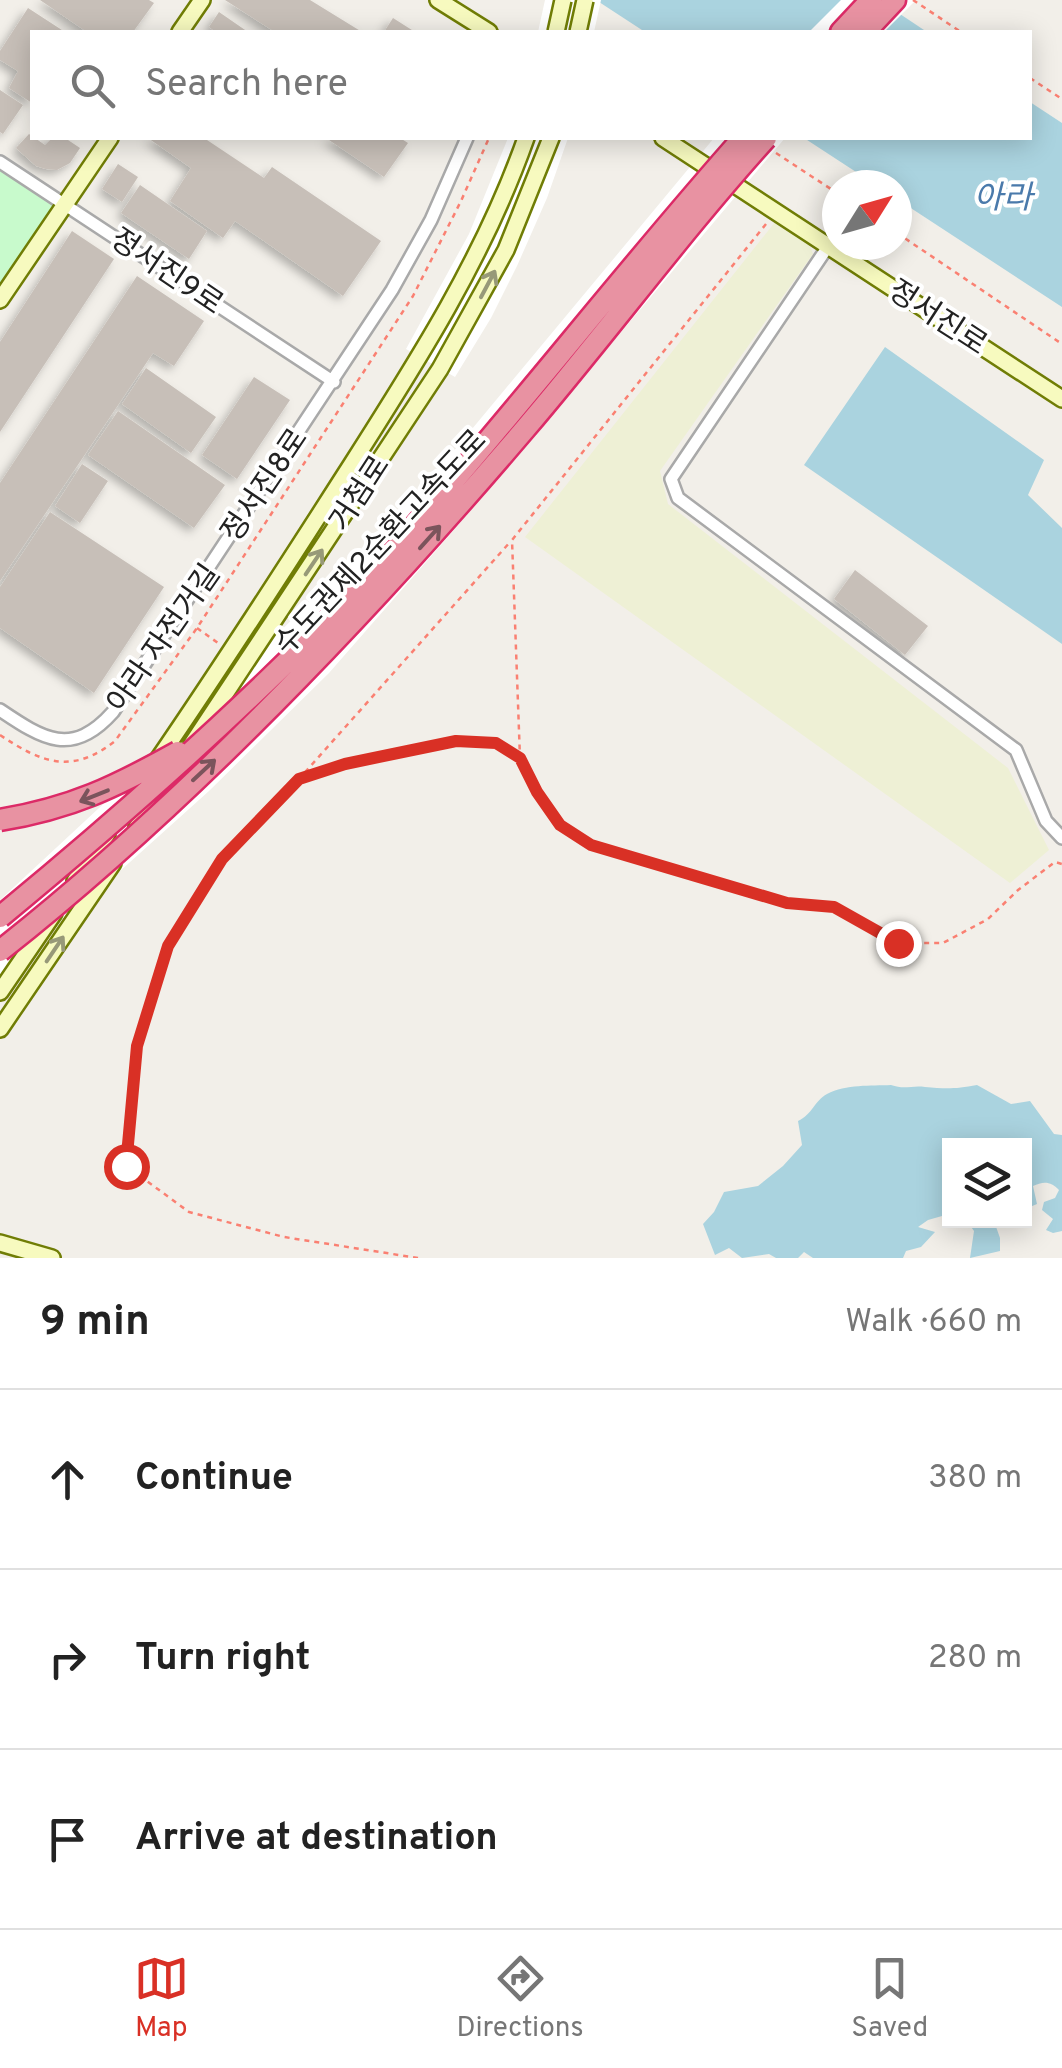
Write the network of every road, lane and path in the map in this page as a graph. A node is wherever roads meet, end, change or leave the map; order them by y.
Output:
1 (202, 0) edge
2 (438, 0) edge
3 (562, 0) edge
4 (584, 0) edge
5 (872, 0) edge
6 (896, 0) edge
7 (913, 0) edge
8 (181, 30) edge
9 (486, 30) edge
10 (556, 30) edge
11 (578, 30) edge
12 (842, 30) edge
13 (866, 30) edge
14 (959, 30) edge
15 (1032, 79) edge
16 (1062, 100) edge
17 (109, 140) edge
18 (467, 140) edge
19 (488, 140) edge
20 (525, 140) edge
21 (549, 140) edge
22 (666, 140) edge
23 (741, 140) edge
24 (767, 143) edge
25 (0, 162) edge
26 (822, 183) edge
27 (65, 204) junction
28 (776, 211) junction
29 (822, 241) edge
30 (912, 244) edge
31 (822, 255) edge
32 (852, 260) edge
33 (0, 300) edge
34 (1062, 344) edge
35 (334, 382) junction
36 (1062, 399) edge
37 (512, 540) junction
38 (197, 628) junction
39 (231, 652) junction
40 (0, 710) edge
41 (210, 734) junction
42 (0, 735) edge
43 (520, 758) junction
44 (299, 779) junction
45 (0, 820) edge
46 (1062, 838) edge
47 (1062, 864) edge
48 (0, 918) edge
49 (24, 932) junction
50 (0, 951) edge
51 (0, 960) edge
52 (0, 992) edge
53 (0, 1029) edge
54 (0, 1244) edge
55 (52, 1258) edge
56 (418, 1258) edge

1 - 8 street
2 - 9 street
3 - 10 street, bridge
4 - 11 street, bridge
5 - 12 highway
6 - 13 highway
7 - 14 path
15 - 16 path
17 - 27 street
18 - 35 street, 정서진8로
19 - 38 path, 아라 자전거길
20 - 39 street, 거첨로
53 -> 21 street, 거첨로
22 - 28 street, 정서진로
23 - 41 highway, 수도권제2순환고속도로, bridge
24 - 26 path
49 -> 24 highway, 수도권제2순환고속도로, bridge
25 - 27 street, 정서진9로
27 - 33 street
27 - 35 street, 정서진9로
28 - 29 street, 정서진로
28 - 37 path
30 - 34 path
31 - 46 street
32 - 36 street, 정서진로
35 - 40 street, 정서진8로
37 - 43 path
37 - 44 path
38 - 39 path
38 - 42 path, 아라 자전거길
39 - 52 street, 거첨로
41 -> 45 highway, bridge
41 - 48 highway, 수도권제2순환고속도로, bridge
43 - 44 path
43 - 47 path
44 - 56 path
49 - 50 highway, 수도권제2순환고속도로, bridge
49 - 51 highway, bridge
54 - 55 street

